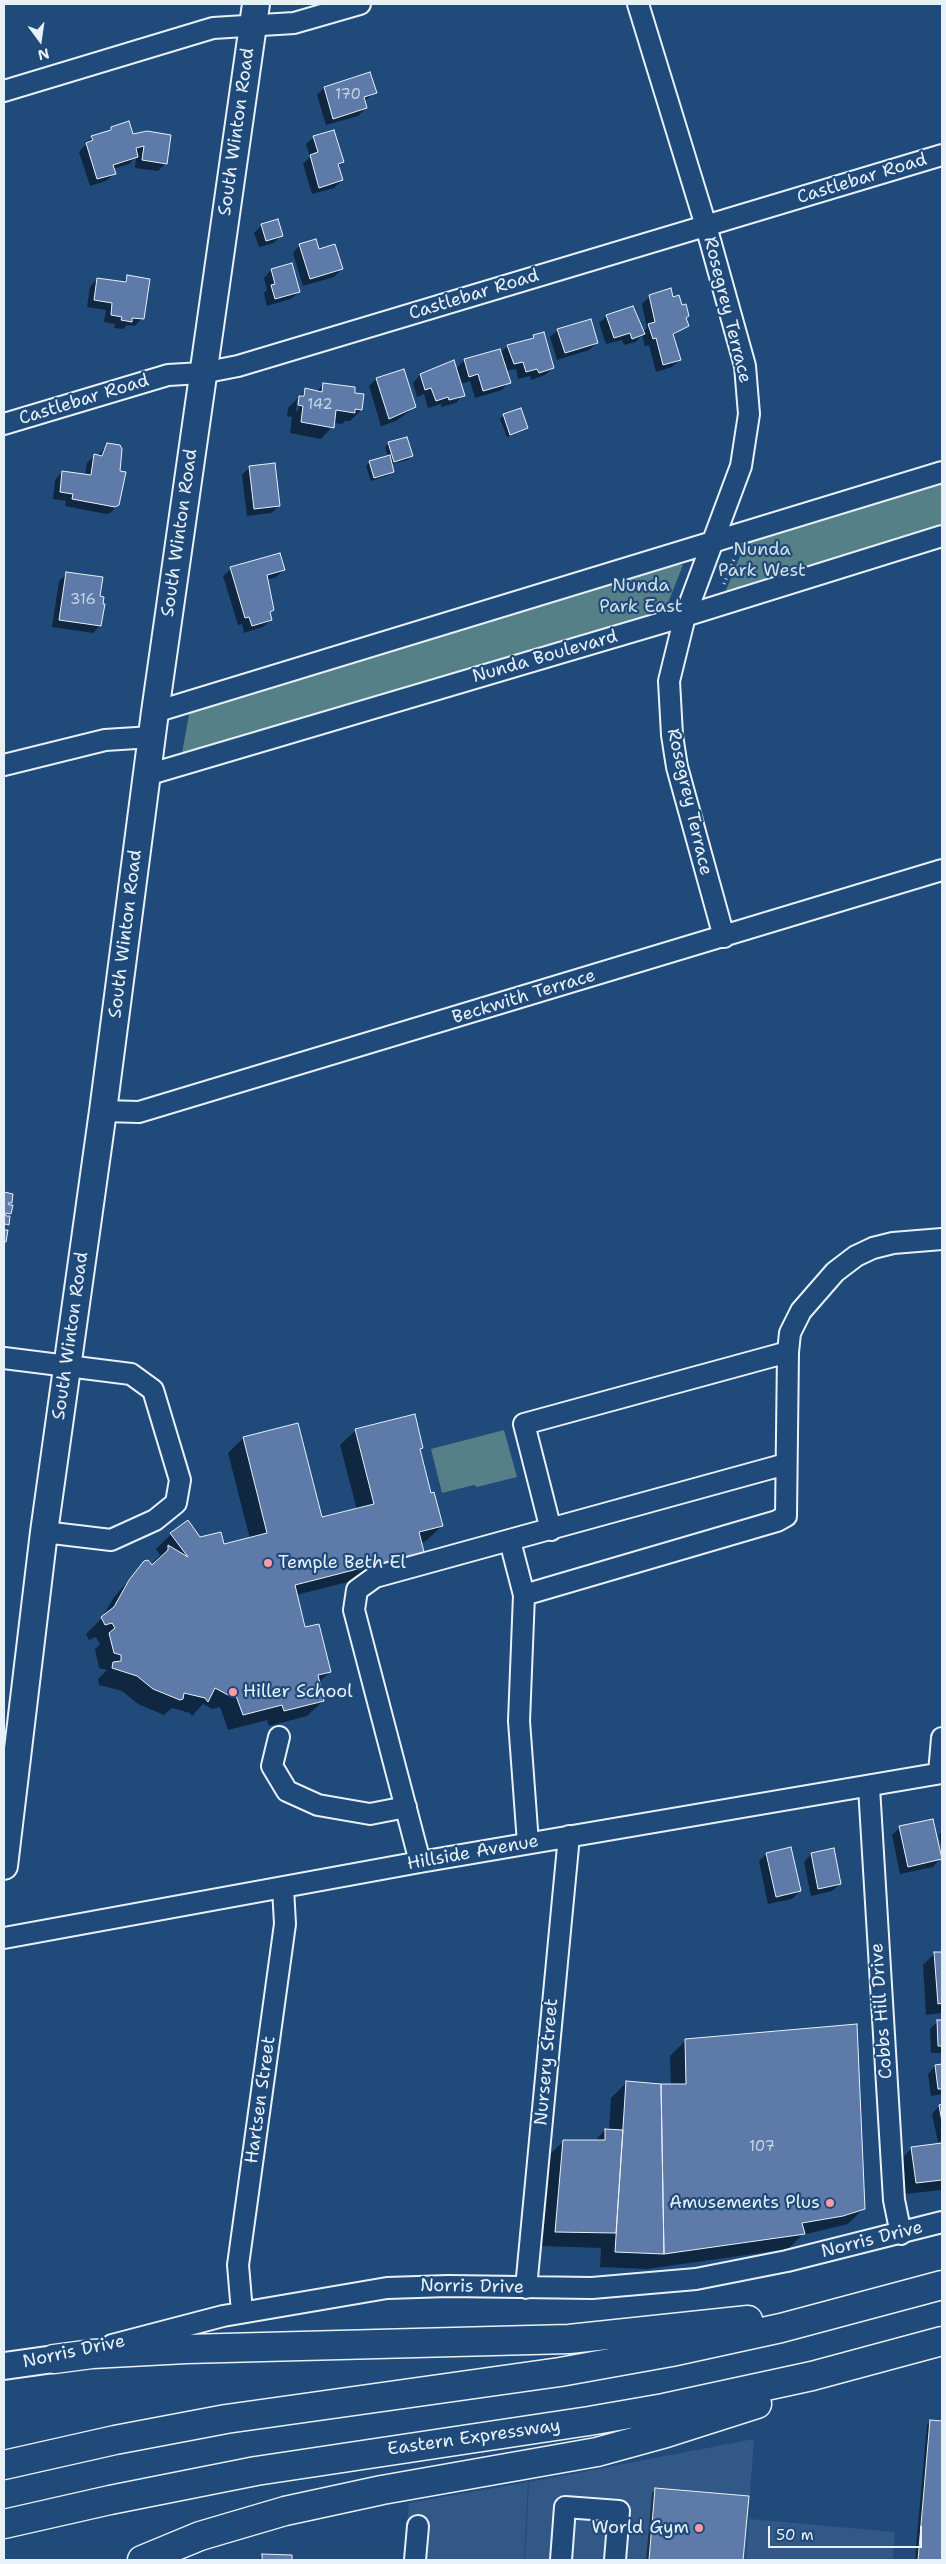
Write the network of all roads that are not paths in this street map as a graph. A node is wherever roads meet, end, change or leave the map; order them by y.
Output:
1 (360, 4) edge
2 (638, 4) edge
3 (255, 15) edge
4 (4, 91) edge
5 (942, 154) edge
6 (706, 226) junction
7 (202, 373) junction
8 (4, 424) edge
9 (942, 472) edge
10 (942, 536) edge
11 (713, 542) junction
12 (685, 616) junction
13 (154, 724) junction
14 (4, 766) edge
15 (147, 774) junction
16 (942, 870) edge
17 (724, 937) junction
18 (103, 1111) junction
19 (942, 1239) edge
20 (788, 1352) junction
21 (4, 1358) edge
22 (67, 1366) junction
23 (786, 1464) junction
24 (551, 1530) junction
25 (44, 1532) junction
26 (510, 1542) junction
27 (524, 1595) junction
28 (279, 1737) dead end
29 (942, 1738) edge
30 (941, 1773) edge
31 (869, 1787) junction
32 (406, 1807) junction
33 (569, 1836) junction
34 (528, 1843) junction
35 (420, 1862) junction
36 (4, 1866) edge
37 (283, 1888) junction
38 (4, 1938) edge
39 (942, 2222) edge
40 (901, 2234) junction
41 (942, 2285) edge
42 (526, 2288) junction
43 (854, 2310) junction
44 (242, 2312) junction
45 (942, 2341) edge
46 (54, 2359) junction
47 (4, 2366) edge
48 (4, 2466) edge
49 (4, 2524) edge
50 (418, 2526) dead end
51 (200, 2536) junction
52 (123, 2560) edge
53 (142, 2560) edge
54 (415, 2560) edge
55 (561, 2560) edge
56 (615, 2560) edge

1 - 3 street
2 - 6 street, Rosegrey Terrace
3 - 4 street
3 - 7 main road, South Winton Road
5 - 6 street, Castlebar Road
6 - 7 street, Castlebar Road
6 - 11 street, Rosegrey Terrace
7 - 8 street, Castlebar Road
7 - 13 main road, South Winton Road
9 - 11 street
10 - 12 street, Nunda Boulevard
11 - 12 street, Rosegrey Terrace
11 - 13 street
12 - 15 street, Nunda Boulevard
12 - 17 street, Rosegrey Terrace
13 - 14 street
13 - 15 main road, South Winton Road
15 - 18 main road, South Winton Road
16 - 17 street, Beckwith Terrace
17 - 18 street, Beckwith Terrace
18 - 22 main road, South Winton Road
19 - 20 street
20 - 23 street
20 - 24 street
21 - 22 street
22 - 25 main road, South Winton Road
22 - 25 street
23 - 24 street
23 - 27 street
24 - 26 street
25 - 36 main road, South Winton Road
26 - 27 street
26 - 32 street
27 - 34 street
28 - 32 street
29 - 30 street
30 - 31 street, Hillside Avenue
31 - 33 street, Hillside Avenue
31 - 40 street, Cobbs Hill Drive
32 - 35 street
33 - 34 street, Hillside Avenue
33 - 42 street, Nursery Street
34 - 35 street, Hillside Avenue
35 - 37 street, Hillside Avenue
37 - 38 street, Hillside Avenue
37 - 44 street, Hartsen Street
39 - 40 street, Norris Drive
40 - 42 street, Norris Drive
41 - 43 highway
42 - 44 street, Norris Drive
43 - 46 highway
43 - 48 highway
44 - 46 street, Norris Drive
45 - 49 highway, Eastern Expressway
45 - 51 highway
46 - 47 main road, Norris Drive
50 - 54 street
51 - 52 highway
51 - 53 highway
55 - 56 street

